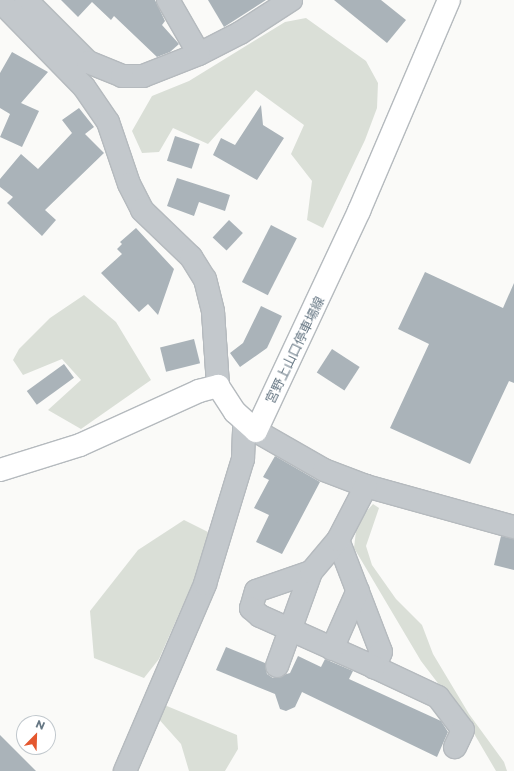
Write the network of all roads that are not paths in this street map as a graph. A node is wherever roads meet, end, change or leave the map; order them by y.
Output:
1 (26, 0) edge
2 (168, 0) edge
3 (291, 0) edge
4 (449, 0) edge
5 (4, 1) edge
6 (199, 54) junction
7 (218, 386) junction
8 (250, 426) junction
9 (0, 470) edge
10 (366, 486) junction
11 (514, 528) edge
12 (338, 540) junction
13 (312, 572) junction
14 (358, 590) junction
15 (292, 631) junction
16 (332, 649) junction
17 (277, 666) dead end
18 (374, 667) junction
19 (455, 747) dead end
20 (125, 771) edge

1 - 6 street
2 - 6 street
3 - 6 street
4 - 8 main road, 宮野上山口停車場線
5 - 7 street
7 - 8 main road
7 - 9 main road
8 - 10 street
8 - 20 street
10 - 11 street
10 - 12 street
12 - 13 street
12 - 14 street
13 - 15 street
13 - 15 street
14 - 16 street
14 - 18 street
15 - 16 street
15 - 17 street
16 - 18 street
18 - 19 street

